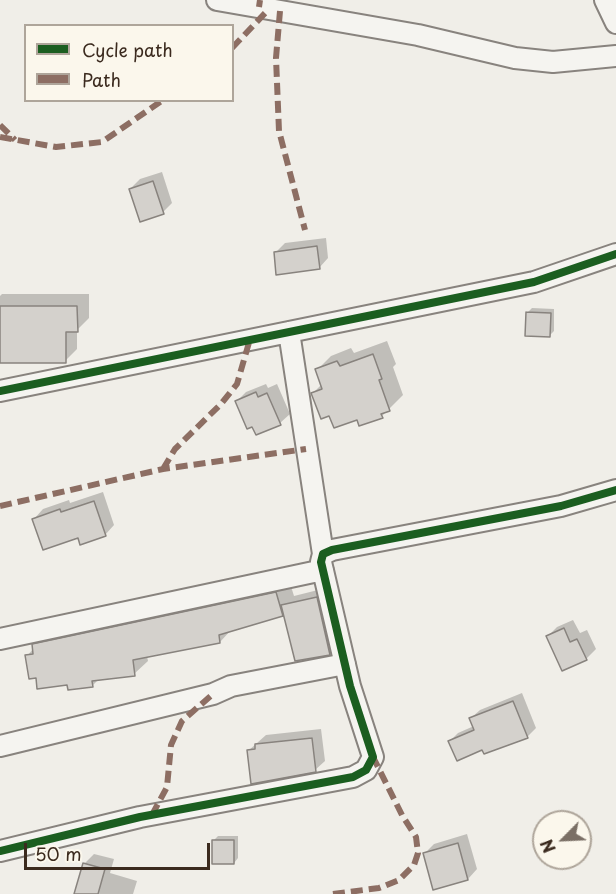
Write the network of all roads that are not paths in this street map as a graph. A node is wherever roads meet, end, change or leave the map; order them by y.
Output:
1 (217, 0) edge
2 (604, 0) edge
3 (616, 24) edge
4 (616, 56) edge
5 (616, 254) edge
6 (289, 332) junction
7 (0, 392) edge
8 (616, 490) edge
9 (323, 562) junction
10 (0, 639) edge
11 (345, 664) junction
12 (0, 746) edge
13 (0, 851) edge

1 - 4 street
2 - 3 street
5 - 6 street
6 - 7 street
6 - 9 street
8 - 9 street
9 - 10 street
9 - 11 street
11 - 12 street
11 - 13 street

